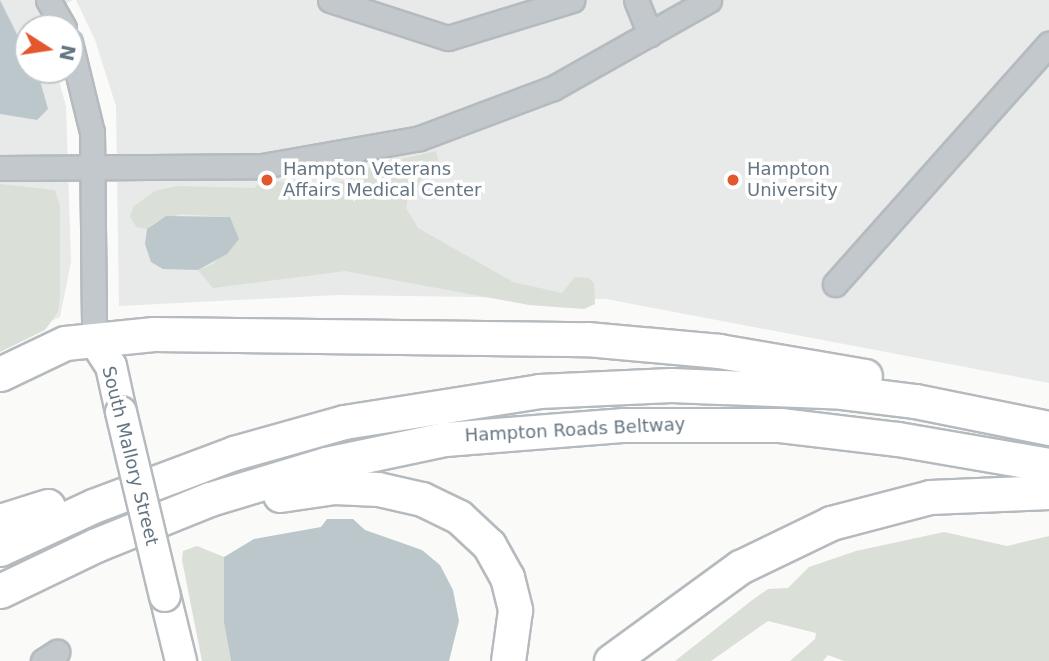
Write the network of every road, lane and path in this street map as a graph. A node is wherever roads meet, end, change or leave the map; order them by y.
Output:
1 (330, 0) edge
2 (572, 0) edge
3 (636, 0) edge
4 (709, 0) edge
5 (650, 34) junction
6 (1049, 44) edge
7 (82, 84) edge
8 (94, 167) junction
9 (0, 168) edge
10 (835, 284) dead end
11 (94, 340) junction
12 (0, 374) edge
13 (1049, 413) edge
14 (1049, 428) edge
15 (295, 436) junction
16 (1049, 465) edge
17 (1049, 492) edge
18 (0, 521) edge
19 (0, 549) edge
20 (0, 591) edge
21 (0, 600) edge
22 (181, 661) edge
23 (508, 661) edge
24 (611, 661) edge

1 - 2 street
3 - 5 street
4 - 5 street
5 - 8 street
6 - 10 street
7 - 8 street
8 - 9 street
8 - 11 street
11 - 12 highway
11 - 13 highway
11 - 22 main road, South Mallory Street, bridge
14 - 15 highway, Hampton Roads Beltway
15 - 18 highway
15 - 19 highway, Hampton Roads Beltway
16 - 20 highway, Hampton Roads Beltway
17 - 24 highway
21 - 23 highway

